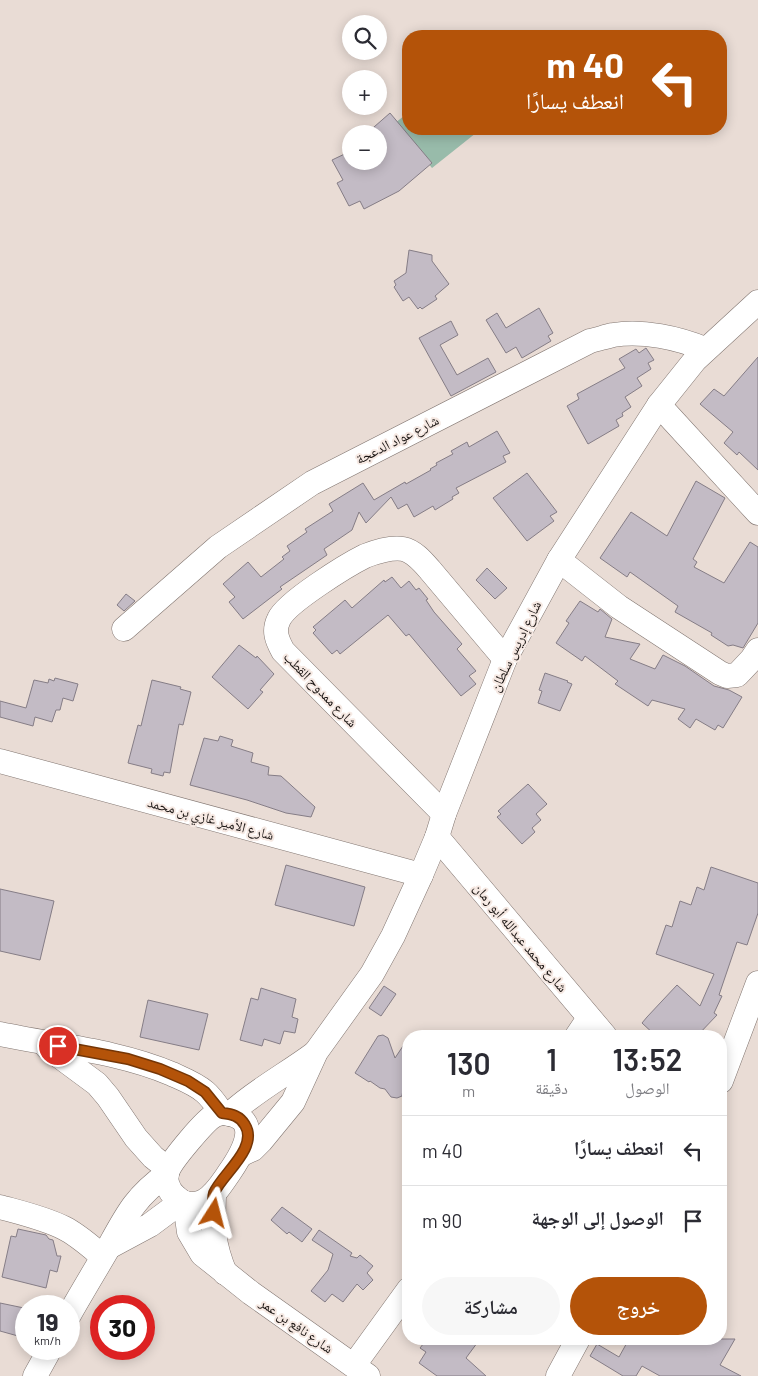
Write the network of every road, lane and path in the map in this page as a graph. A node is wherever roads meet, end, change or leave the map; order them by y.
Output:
1 (758, 302) edge
2 (705, 349) junction
3 (659, 405) junction
4 (758, 513) edge
5 (559, 560) junction
6 (124, 629) dead end
7 (758, 650) edge
8 (505, 659) junction
9 (0, 761) edge
10 (444, 814) junction
11 (437, 837) junction
12 (421, 875) junction
13 (758, 983) edge
14 (583, 1027) edge
15 (0, 1034) edge
16 (41, 1043) junction
17 (316, 1052) junction
18 (727, 1064) edge
19 (226, 1113) junction
20 (242, 1154) junction
21 (167, 1172) junction
22 (214, 1194) junction
23 (183, 1202) junction
24 (0, 1207) edge
25 (106, 1251) junction
26 (226, 1274) junction
27 (80, 1296) edge
28 (402, 1301) edge
29 (575, 1345) edge
30 (44, 1360) edge
31 (361, 1371) edge
32 (35, 1376) edge
33 (558, 1376) edge

1 - 2 street, شارع إدريس سلطان
2 - 3 street, شارع إدريس سلطان
2 - 6 street, شارع عواد الدعجة
3 - 4 street
3 - 5 street, شارع إدريس سلطان
5 - 7 street
5 - 8 street, شارع إدريس سلطان
8 - 10 street, شارع إدريس سلطان
8 - 10 street, شارع ممدوح القطب
9 - 12 street, شارع الأمير غازي بن محمد
10 - 11 street, شارع إدريس سلطان
11 - 12 street, شارع إدريس سلطان
11 - 14 street, شارع محمد عبدالله أبو رمان
12 - 17 street, شارع إدريس سلطان
13 - 18 street
15 - 16 street
16 - 19 street
16 - 21 street
17 - 19 street, شارع إدريس سلطان
17 - 20 street, شارع إدريس سلطان
19 - 20 street
19 - 21 street, شارع إدريس سلطان
20 - 22 street
21 - 23 street
21 - 25 street
22 - 23 street
22 - 26 street, شارع نافع بن عمر
23 - 25 street
23 - 26 street, شارع نافع بن عمر
24 - 25 street
25 - 27 street
26 - 31 street, شارع نافع بن عمر
28 - 31 street
29 - 33 street
30 - 32 street

